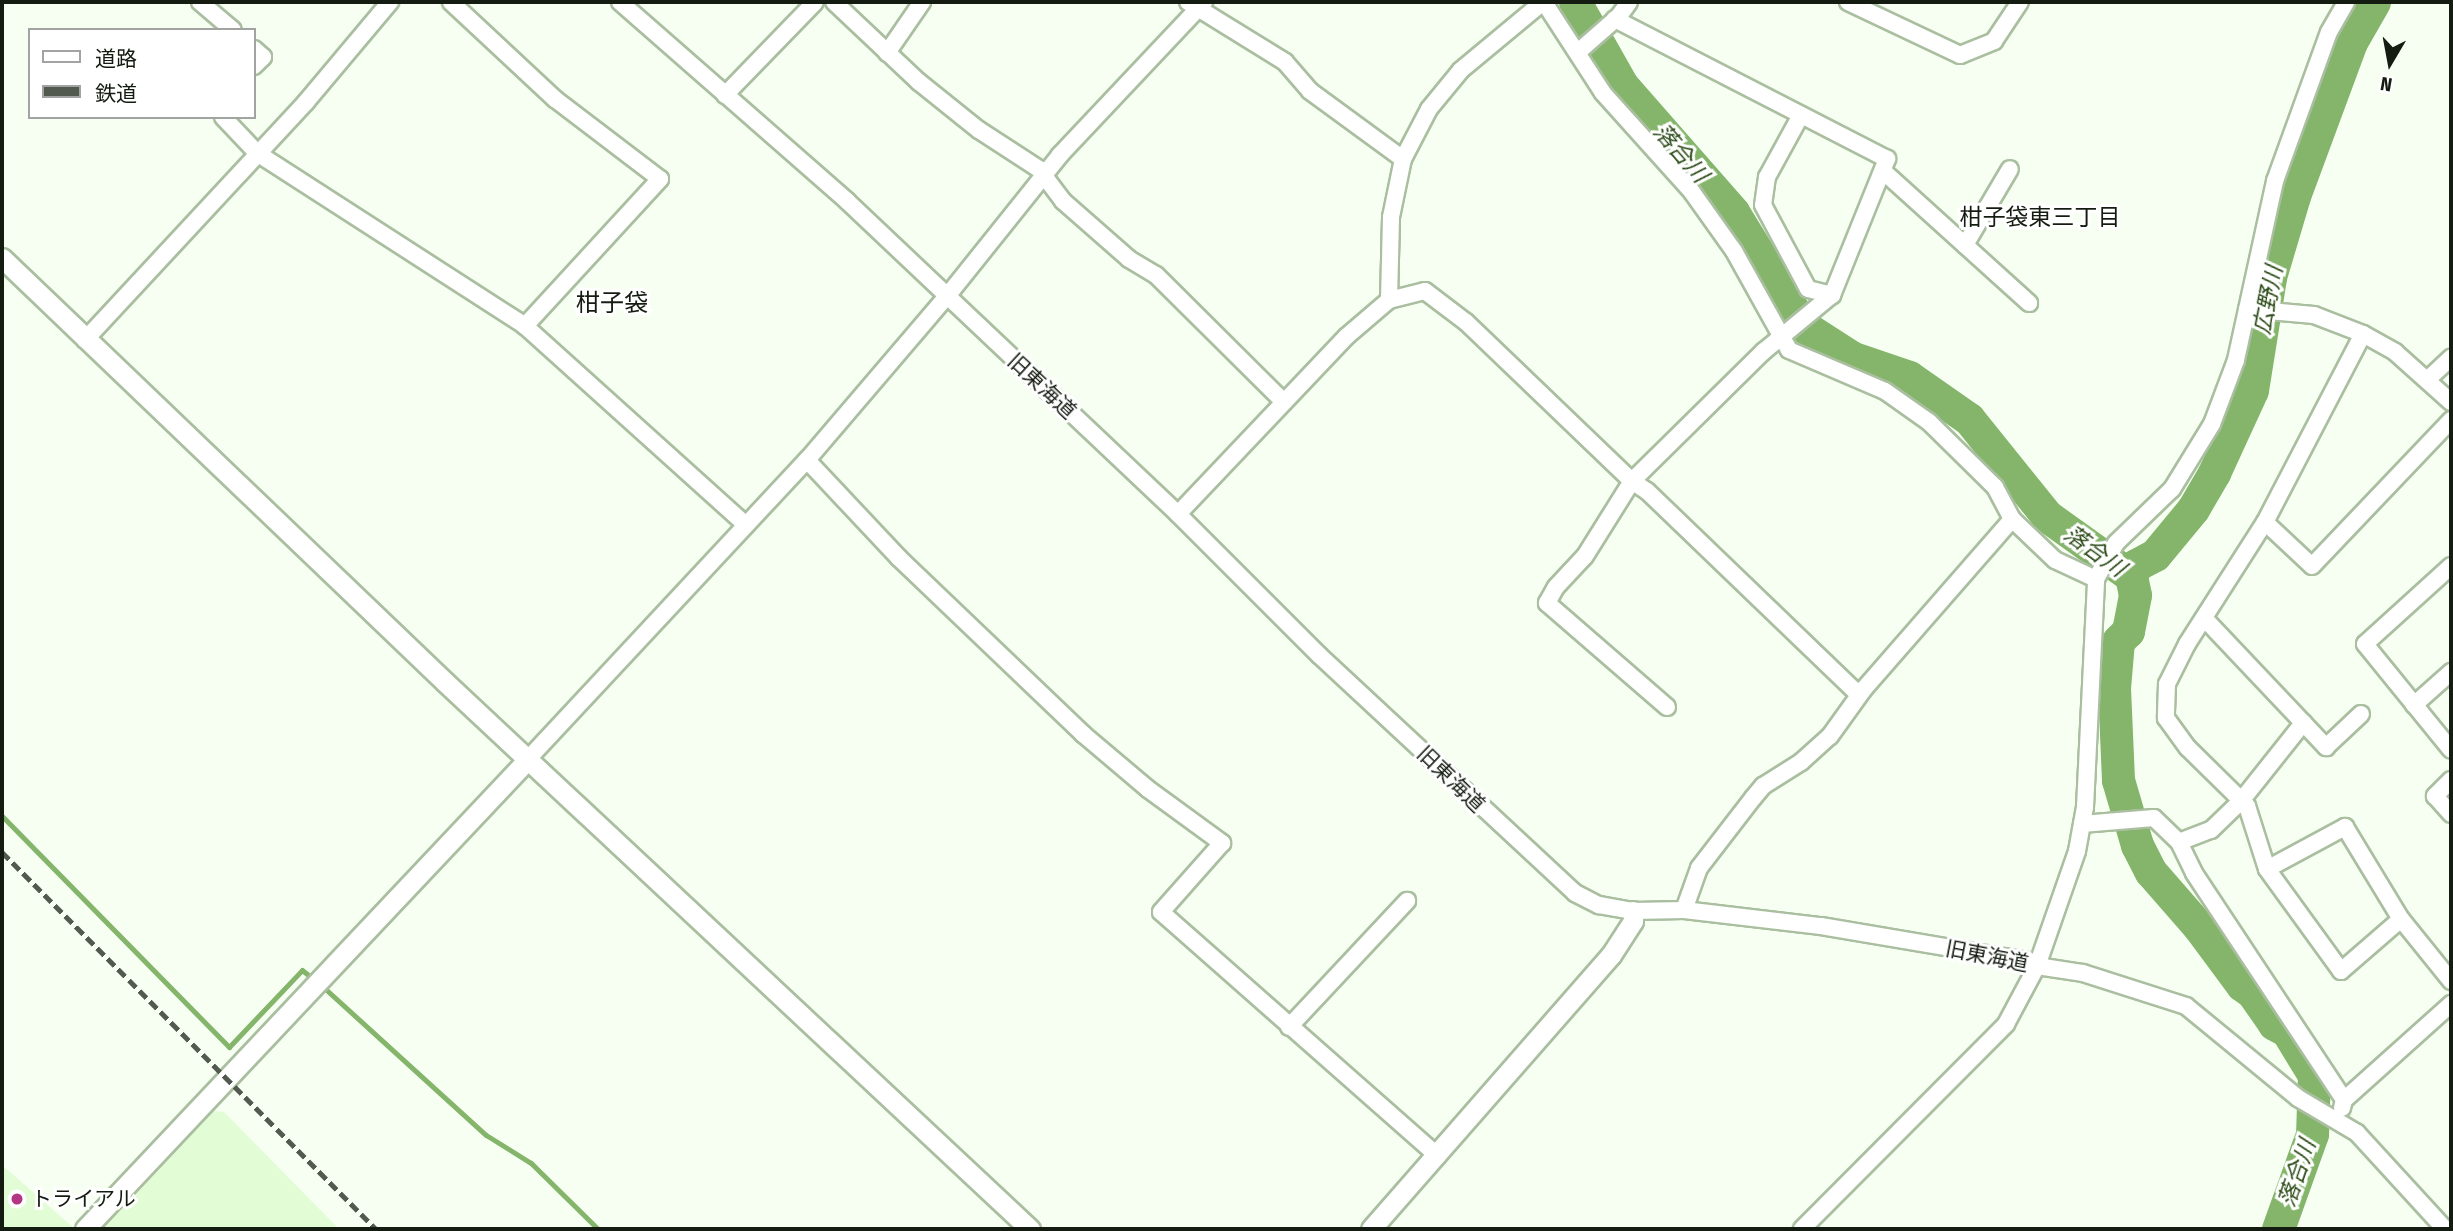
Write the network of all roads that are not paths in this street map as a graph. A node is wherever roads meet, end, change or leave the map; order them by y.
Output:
1 (200, 2) edge
2 (390, 2) edge
3 (451, 2) edge
4 (620, 2) edge
5 (815, 2) edge
6 (834, 2) edge
7 (922, 2) edge
8 (1543, 2) edge
9 (1629, 2) edge
10 (1848, 2) edge
11 (2020, 2) edge
12 (1197, 4) edge
13 (2339, 5) edge
14 (1615, 19) junction
15 (231, 28) edge
16 (256, 51) edge
17 (1578, 52) junction
18 (887, 53) junction
19 (256, 64) edge
20 (725, 95) junction
21 (1801, 115) junction
22 (225, 119) edge
23 (257, 153) junction
24 (1403, 159) junction
25 (2010, 169) dead end
26 (1883, 171) junction
27 (1045, 175) junction
28 (1965, 245) junction
29 (2, 258) edge
30 (948, 295) junction
31 (1832, 295) junction
32 (1389, 300) junction
33 (2029, 303) dead end
34 (2247, 309) junction
35 (525, 326) junction
36 (2363, 334) junction
37 (1783, 339) junction
38 (85, 340) junction
39 (2451, 358) edge
40 (2427, 380) junction
41 (1284, 401) junction
42 (2451, 402) edge
43 (2451, 420) edge
44 (807, 460) junction
45 (1632, 481) junction
46 (1178, 514) junction
47 (2012, 519) junction
48 (2265, 522) junction
49 (746, 525) junction
50 (2451, 566) edge
51 (2096, 579) junction
52 (2204, 618) junction
53 (2451, 672) edge
54 (1859, 695) junction
55 (2414, 705) junction
56 (1667, 707) dead end
57 (2361, 714) dead end
58 (2303, 723) junction
59 (2451, 750) edge
60 (528, 759) junction
61 (2451, 780) edge
62 (2241, 801) junction
63 (2451, 814) edge
64 (2082, 824) junction
65 (2179, 842) junction
66 (2267, 869) junction
67 (1407, 901) dead end
68 (1684, 910) junction
69 (1633, 911) junction
70 (2401, 919) junction
71 (2037, 966) junction
72 (2451, 981) edge
73 (2451, 1004) edge
74 (1289, 1027) junction
75 (2344, 1100) junction
76 (2333, 1117) junction
77 (1438, 1156) junction
78 (85, 1229) edge
79 (1030, 1229) edge
80 (1370, 1229) edge
81 (1802, 1229) edge
82 (2445, 1229) edge

1 - 15 street
2 - 23 street
3 - 35 street
4 - 20 street, 旧東海道
5 - 20 street
6 - 18 street
7 - 18 street
8 - 17 street
8 - 24 street
9 - 14 street
10 - 11 street
12 - 24 street
12 - 27 street
13 - 34 street
14 - 17 street
14 - 21 street
16 - 19 street
17 - 37 street
18 - 27 street
20 - 30 street, 旧東海道
21 - 26 street
21 - 31 street
22 - 23 street
23 - 35 street
23 - 38 street
24 - 32 street
25 - 28 street
26 - 28 street
26 - 31 street
27 - 30 street
27 - 41 street
28 - 33 street
29 - 38 street
30 - 44 street
30 - 46 street, 旧東海道
31 - 37 street
32 - 41 street
32 - 45 street
34 - 36 street
34 - 51 street
35 - 49 street
36 - 40 street
36 - 48 street
37 - 45 street
37 - 47 street
38 - 60 street
39 - 40 street
40 - 42 street
41 - 46 street
43 - 48 street
44 - 49 street
44 - 74 street
45 - 54 street
45 - 56 street
46 - 69 street, 旧東海道
47 - 51 street
47 - 54 street
48 - 52 street
49 - 60 street
50 - 55 street
51 - 64 street
52 - 58 street
52 - 62 street
53 - 55 street
54 - 68 street
55 - 59 street
57 - 58 street
58 - 62 street
60 - 78 street
60 - 79 street
61 - 63 street
62 - 65 street
62 - 66 street
64 - 65 street
64 - 71 street
65 - 75 street
66 - 70 street
66 - 70 street
67 - 74 street
68 - 69 street, 旧東海道
68 - 71 street, 旧東海道
69 - 77 street
70 - 72 street
71 - 76 street, 旧東海道
71 - 81 street
73 - 75 street
74 - 77 street
75 - 76 street
76 - 82 street, 旧東海道
77 - 80 street

